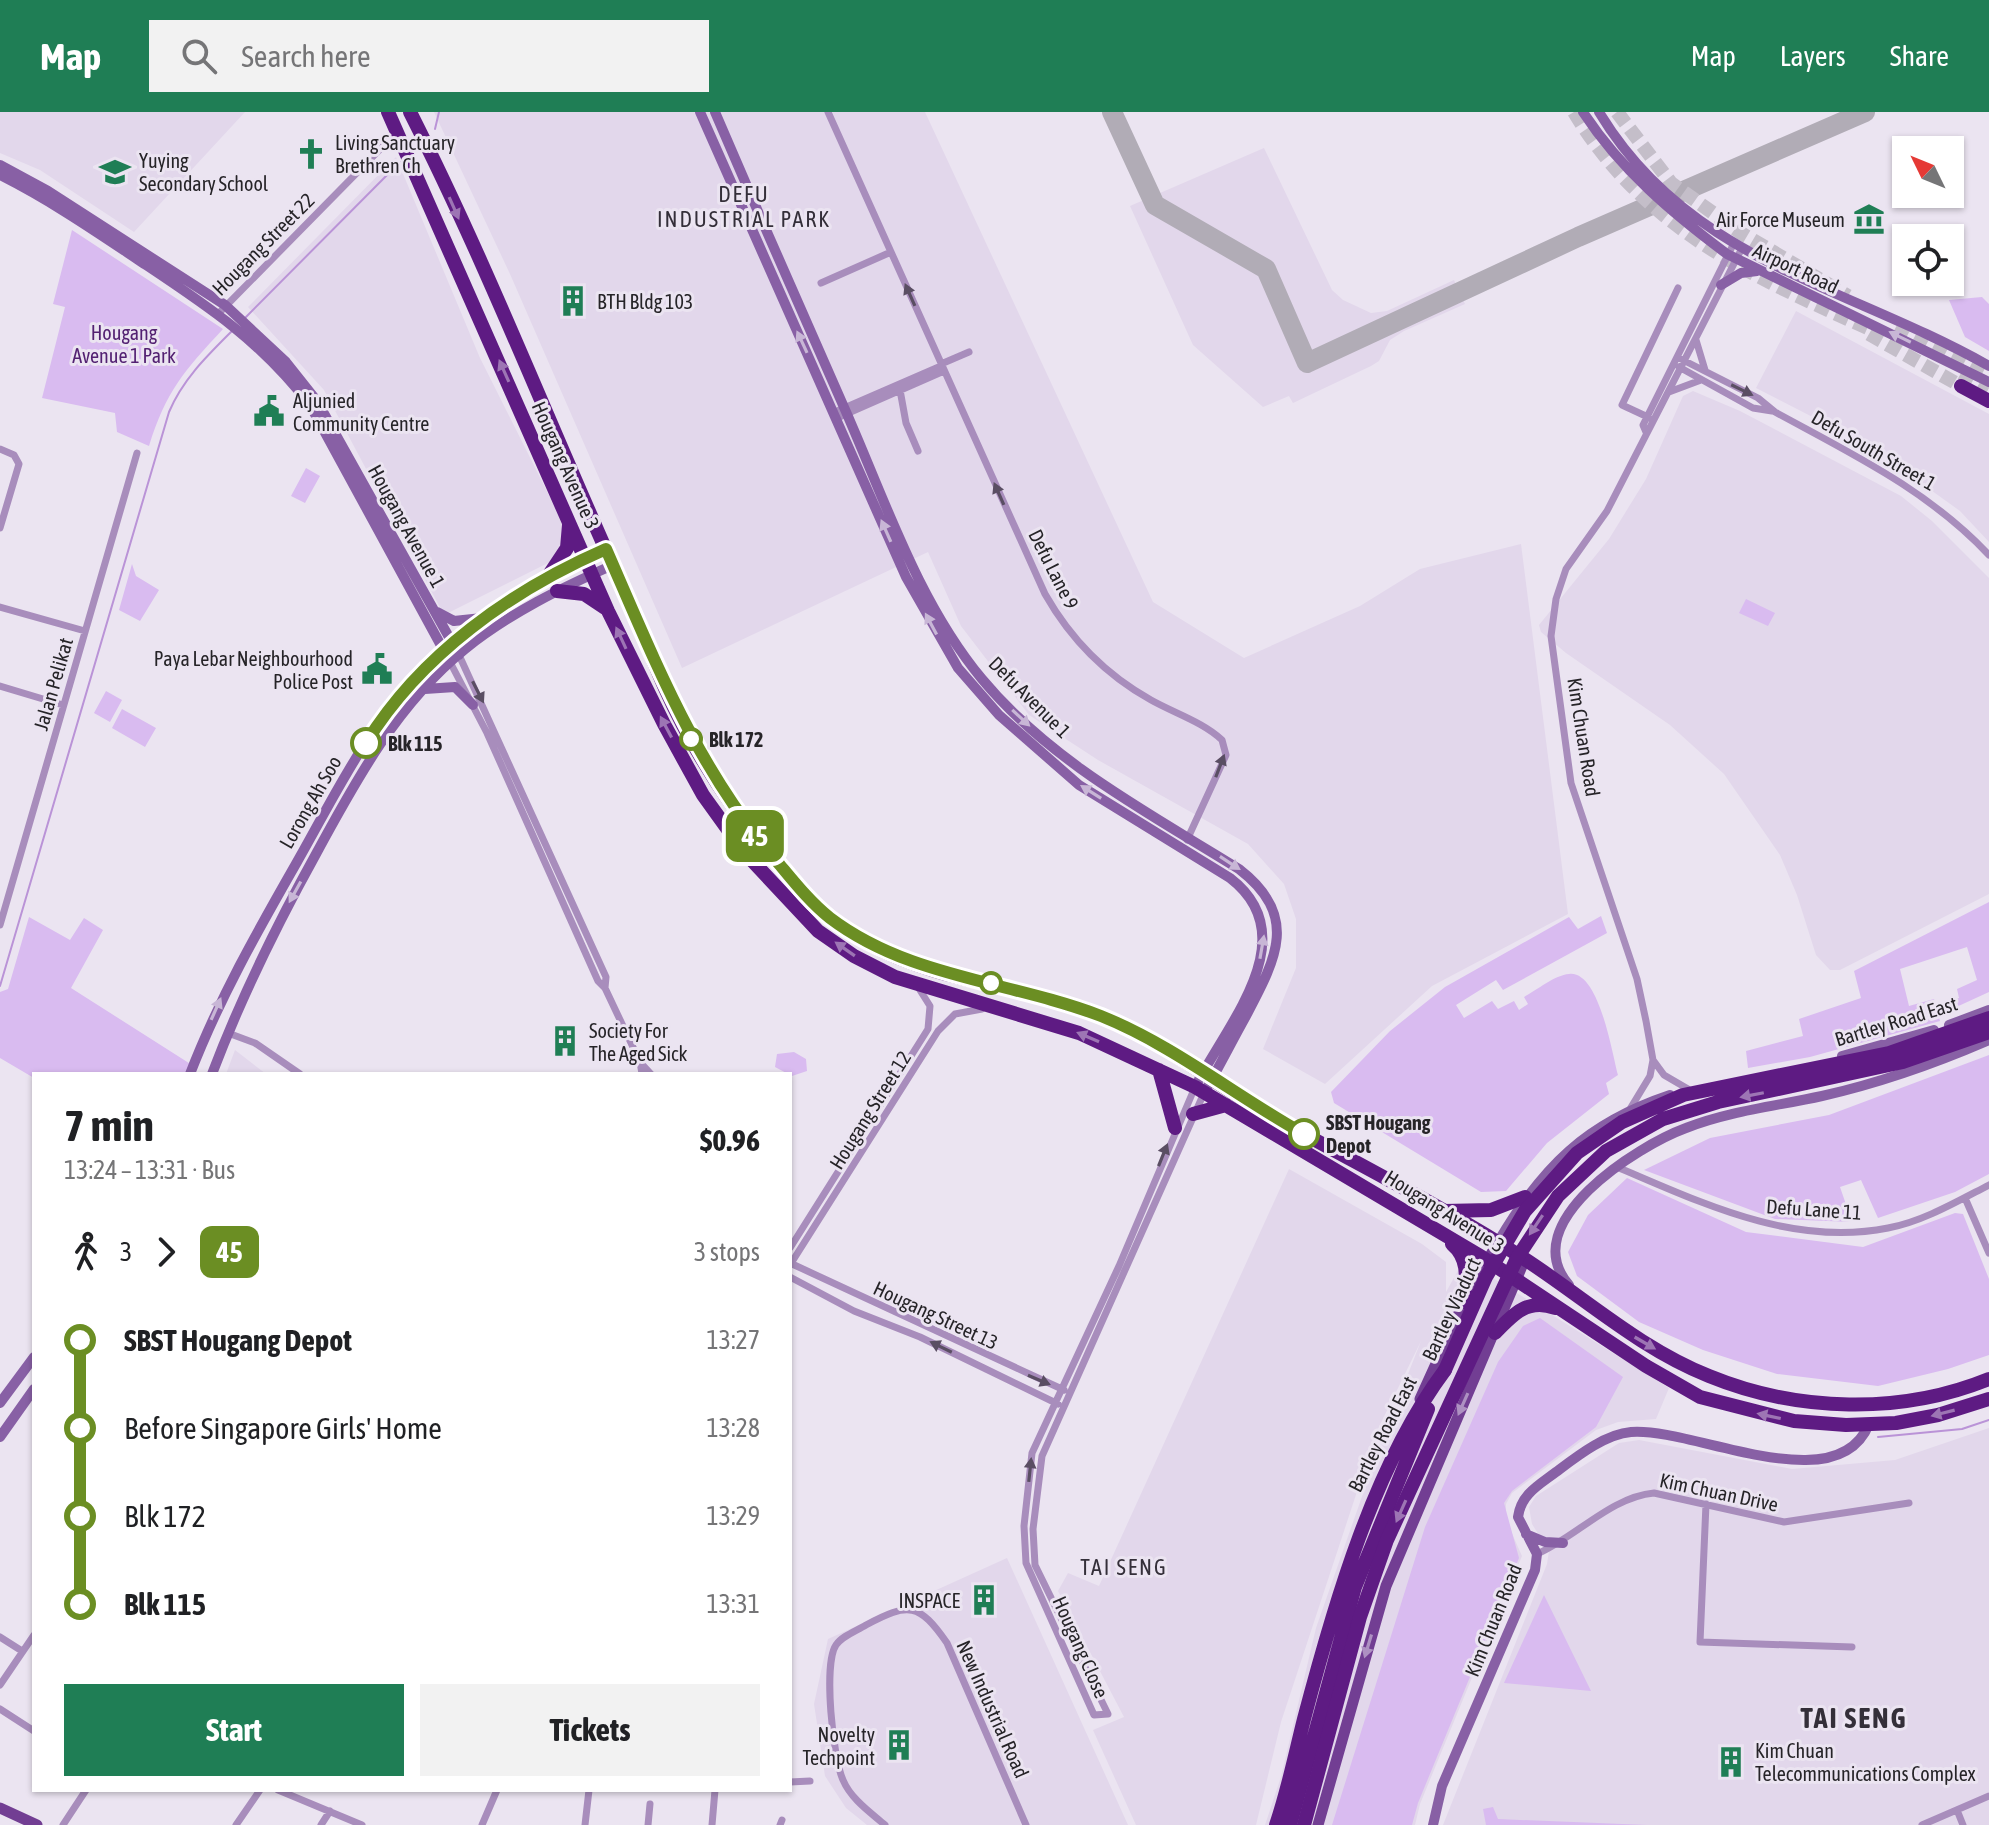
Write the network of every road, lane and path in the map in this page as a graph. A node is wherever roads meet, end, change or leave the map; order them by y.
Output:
1 (388, 112) edge
2 (410, 112) edge
3 (700, 112) edge
4 (715, 112) edge
5 (828, 112) edge
6 (1583, 112) edge
7 (1599, 112) edge
8 (398, 131) junction
9 (0, 165) edge
10 (0, 175) edge
11 (891, 252) junction
12 (1734, 252) junction
13 (1757, 271) junction
14 (821, 283) dead end
15 (1721, 285) junction
16 (1678, 288) dead end
17 (1852, 301) junction
18 (222, 309) junction
19 (1863, 319) junction
20 (245, 328) junction
21 (1696, 338) junction
22 (969, 352) dead end
23 (1679, 363) junction
24 (1989, 366) edge
25 (942, 367) junction
26 (1704, 376) junction
27 (1989, 382) edge
28 (1961, 386) tunnel mouth
29 (900, 390) junction
30 (1669, 392) junction
31 (1989, 401) edge
32 (841, 413) junction
33 (1651, 418) junction
34 (0, 449) edge
35 (918, 451) dead end
36 (137, 453) dead end
37 (568, 520) junction
38 (0, 528) edge
39 (606, 549) junction
40 (1989, 555) edge
41 (585, 558) junction
42 (613, 565) junction
43 (592, 574) junction
44 (547, 578) junction
45 (557, 591) junction
46 (0, 607) edge
47 (433, 609) junction
48 (608, 611) junction
49 (484, 618) junction
50 (85, 631) junction
51 (449, 648) junction
52 (455, 659) junction
53 (0, 686) edge
54 (425, 689) junction
55 (63, 705) junction
56 (473, 705) junction
57 (1188, 837) junction
58 (1183, 849) junction
59 (0, 925) edge
60 (248, 946) junction
61 (262, 952) junction
62 (911, 980) junction
63 (605, 988) junction
64 (1000, 1008) junction
65 (1989, 1010) edge
66 (1989, 1018) edge
67 (1989, 1032) edge
68 (228, 1033) junction
69 (1989, 1040) edge
70 (1864, 1050) junction
71 (1653, 1060) junction
72 (640, 1062) junction
73 (1159, 1070) junction
74 (191, 1072) edge
75 (213, 1072) edge
76 (297, 1072) edge
77 (642, 1072) edge
78 (649, 1072) edge
79 (1208, 1075) junction
80 (1869, 1082) junction
81 (1688, 1089) junction
82 (1200, 1090) junction
83 (1667, 1095) junction
84 (1226, 1105) junction
85 (1630, 1109) junction
86 (1193, 1114) junction
87 (1175, 1128) junction
88 (1678, 1131) junction
89 (1617, 1167) junction
90 (1989, 1185) edge
91 (1525, 1197) junction
92 (1965, 1198) junction
93 (1444, 1211) junction
94 (1431, 1226) junction
95 (1498, 1242) junction
96 (792, 1245) edge
97 (1989, 1253) edge
98 (1525, 1259) junction
99 (1487, 1260) junction
100 (792, 1261) edge
101 (792, 1265) edge
102 (792, 1278) edge
103 (1517, 1278) junction
104 (1581, 1299) junction
105 (1464, 1302) junction
106 (1570, 1314) junction
107 (1495, 1333) junction
108 (32, 1360) edge
109 (1445, 1370) junction
110 (1989, 1379) edge
111 (1065, 1391) junction
112 (32, 1392) edge
113 (1989, 1399) edge
114 (1055, 1402) junction
115 (0, 1403) edge
116 (1063, 1406) junction
117 (1869, 1424) junction
118 (1846, 1425) junction
119 (0, 1437) edge
120 (1855, 1442) junction
121 (1909, 1503) dead end
122 (1706, 1504) junction
123 (1526, 1534) junction
124 (1563, 1543) junction
125 (1537, 1554) junction
126 (0, 1637) edge
127 (32, 1638) edge
128 (1852, 1647) dead end
129 (22, 1651) junction
130 (0, 1685) edge
131 (0, 1709) edge
132 (32, 1730) edge
133 (810, 1781) dead end
134 (792, 1782) edge
135 (85, 1792) edge
136 (259, 1792) edge
137 (283, 1792) edge
138 (496, 1792) edge
139 (589, 1792) edge
140 (715, 1792) edge
141 (1989, 1796) edge
142 (650, 1804) dead end
143 (0, 1808) edge
144 (1957, 1810) junction
145 (330, 1811) junction
146 (37, 1825) edge
147 (63, 1825) edge
148 (236, 1825) edge
149 (321, 1825) edge
150 (362, 1825) edge
151 (482, 1825) edge
152 (585, 1825) edge
153 (648, 1825) edge
154 (712, 1825) edge
155 (885, 1825) edge
156 (1026, 1825) edge
157 (1274, 1825) edge
158 (1290, 1825) edge
159 (1304, 1825) edge
160 (1318, 1825) edge
161 (1433, 1825) edge
162 (1922, 1825) edge
163 (1963, 1825) edge

1 - 8 highway, Hougang Avenue 3
2 -> 39 highway, Hougang Avenue 3
32 -> 3 main road, Defu Avenue 1
4 - 32 main road, Defu Avenue 1
5 - 11 street, Defu Lane 9
6 - 12 main road, Airport Road
7 - 12 main road, Airport Road
8 - 18 street, Hougang Street 22
37 -> 8 highway, Hougang Avenue 3
9 - 18 main road, Hougang Avenue 1
10 - 18 main road, Hougang Avenue 1
11 - 14 street
25 -> 11 street, Defu Lane 9
12 - 13 main road, Airport Road
12 - 15 street, Kim Chuan Road
12 - 17 main road, Airport Road
12 - 23 street, Kim Chuan Road
13 - 15 main road
13 - 19 main road, Airport Road
15 - 21 street, Kim Chuan Road
16 - 33 street
17 - 19 main road
17 - 24 main road, Airport Road
18 - 20 main road, Hougang Avenue 1
27 -> 19 main road, Airport Road
20 - 47 main road, Hougang Avenue 1
20 - 51 main road, Hougang Avenue 1
21 - 23 street, Kim Chuan Road
21 - 26 street
22 - 25 street
23 - 26 street, Defu South Street 1
23 - 30 street, Kim Chuan Road
23 - 33 street, Kim Chuan Road
25 - 29 street
25 - 32 street
57 -> 25 street, Defu Lane 9
26 - 30 street
26 - 40 street, Defu South Street 1
28 - 31 highway
29 - 32 street
29 - 35 street
30 - 33 street, Kim Chuan Road
32 -> 57 main road, Defu Avenue 1
58 -> 32 main road, Defu Avenue 1
33 - 71 street, Kim Chuan Road
34 - 38 street
36 - 50 street, Jalan Pelikat
37 - 41 highway, Hougang Avenue 3
37 - 44 highway
39 - 41 main road, Lorong Ah Soo
39 - 42 highway, Hougang Avenue 3
41 - 43 highway, Hougang Avenue 3
41 - 44 main road, Lorong Ah Soo
42 - 43 main road, Lorong Ah Soo
42 - 79 highway, Hougang Avenue 3
43 - 45 main road, Lorong Ah Soo
43 - 48 highway, Hougang Avenue 3
44 - 49 main road, Lorong Ah Soo
45 - 48 highway
45 - 52 main road, Lorong Ah Soo
46 - 50 street
47 - 49 main road
47 - 51 main road, Hougang Avenue 1
62 -> 48 highway, Hougang Avenue 3
49 - 51 main road, Lorong Ah Soo
50 - 55 street, Jalan Pelikat
51 - 52 main road, Hougang Avenue 1
51 - 60 main road, Lorong Ah Soo
52 - 54 main road, Lorong Ah Soo
52 - 56 street, Hougang Avenue 1
52 -> 63 street, Hougang Avenue 1
53 - 55 street
54 - 56 main road
54 -> 61 main road, Lorong Ah Soo
55 - 59 street, Jalan Pelikat
56 - 63 street, Hougang Avenue 1
57 - 58 street, Defu Lane 9
57 -> 79 main road, Defu Avenue 1
79 -> 58 main road, Defu Avenue 1
60 - 61 main road
74 -> 60 main road, Lorong Ah Soo
61 - 68 main road, Lorong Ah Soo
62 - 64 highway, Hougang Avenue 3
62 - 96 street, Hougang Street 12
63 - 72 street, Hougang Avenue 1
73 -> 64 highway, Hougang Avenue 3
64 - 100 street, Hougang Street 12
65 - 70 main road, Bartley Road East
66 - 109 highway, Bartley Viaduct, bridge
67 -> 159 highway, Bartley Viaduct, bridge
68 - 75 main road, Lorong Ah Soo
68 - 76 street
69 - 80 main road
70 - 80 main road
70 - 81 main road, Bartley Road East
71 - 81 street
71 - 85 street
72 - 77 street, Hougang Avenue 1
72 - 78 street, Hougang Avenue 1
73 - 82 highway, Hougang Avenue 3
73 - 87 highway
79 - 82 main road, Defu Avenue 1
79 - 93 highway, Hougang Avenue 3
80 - 88 main road
81 - 83 main road, Bartley Road East
82 - 84 highway, Hougang Avenue 3
82 - 86 street, Hougang Close
82 - 87 street, Hougang Close
83 - 85 main road, Bartley Road East
83 - 88 main road
84 - 86 highway
84 - 94 highway, Hougang Avenue 3
85 - 91 main road, Bartley Road East
86 - 111 street, Hougang Close
111 -> 87 street, Hougang Close
88 - 89 main road
89 - 92 street, Defu Lane 11
89 - 104 main road
90 - 92 street, Defu Lane 11
91 - 93 highway
91 - 95 main road, Bartley Road East
92 - 97 street
93 - 95 highway, Hougang Avenue 3
94 - 99 highway, Hougang Avenue 3
94 - 105 highway
95 - 98 highway, Hougang Avenue 3
95 - 99 main road, Bartley Road East
98 - 103 main road
98 - 104 highway, Hougang Avenue 3
99 - 103 highway, Hougang Avenue 3
99 - 105 main road, Bartley Road East
101 -> 111 street, Hougang Street 13
114 -> 102 street, Hougang Street 13
103 - 106 highway, Hougang Avenue 3
103 - 107 main road
104 -> 110 highway, Hougang Avenue 3
105 - 157 main road, Bartley Road East
106 - 107 highway
118 -> 106 highway, Hougang Avenue 3
107 -> 160 main road
108 - 115 main road
109 - 157 highway
109 - 158 highway, Bartley Viaduct
111 - 114 street, Hougang Close
111 - 116 street, Hougang Close
112 - 119 main road
113 -> 117 highway, Hougang Avenue 3
114 - 116 street, Hougang Street 13
116 -> 114 street, Hougang Close
117 - 118 highway, Hougang Avenue 3
117 - 120 main road, Kim Chuan Road
118 - 120 main road
120 - 123 main road, Kim Chuan Road
121 - 122 street, Kim Chuan Drive
122 - 124 street, Kim Chuan Drive
122 - 128 street
123 - 124 main road
123 - 125 main road, Kim Chuan Road
124 - 125 street, Kim Chuan Drive
125 - 161 main road, Kim Chuan Road
126 - 129 street
127 - 129 street
129 - 130 street
131 - 132 street
133 - 134 street
135 - 147 street
136 - 148 street
137 - 145 street
138 - 151 street
139 - 152 street
140 - 154 street
141 - 144 street
142 - 153 street
143 - 146 main road
144 - 162 street
144 - 163 street
145 - 149 street
145 - 150 street
155 - 156 street, New Industrial Road

